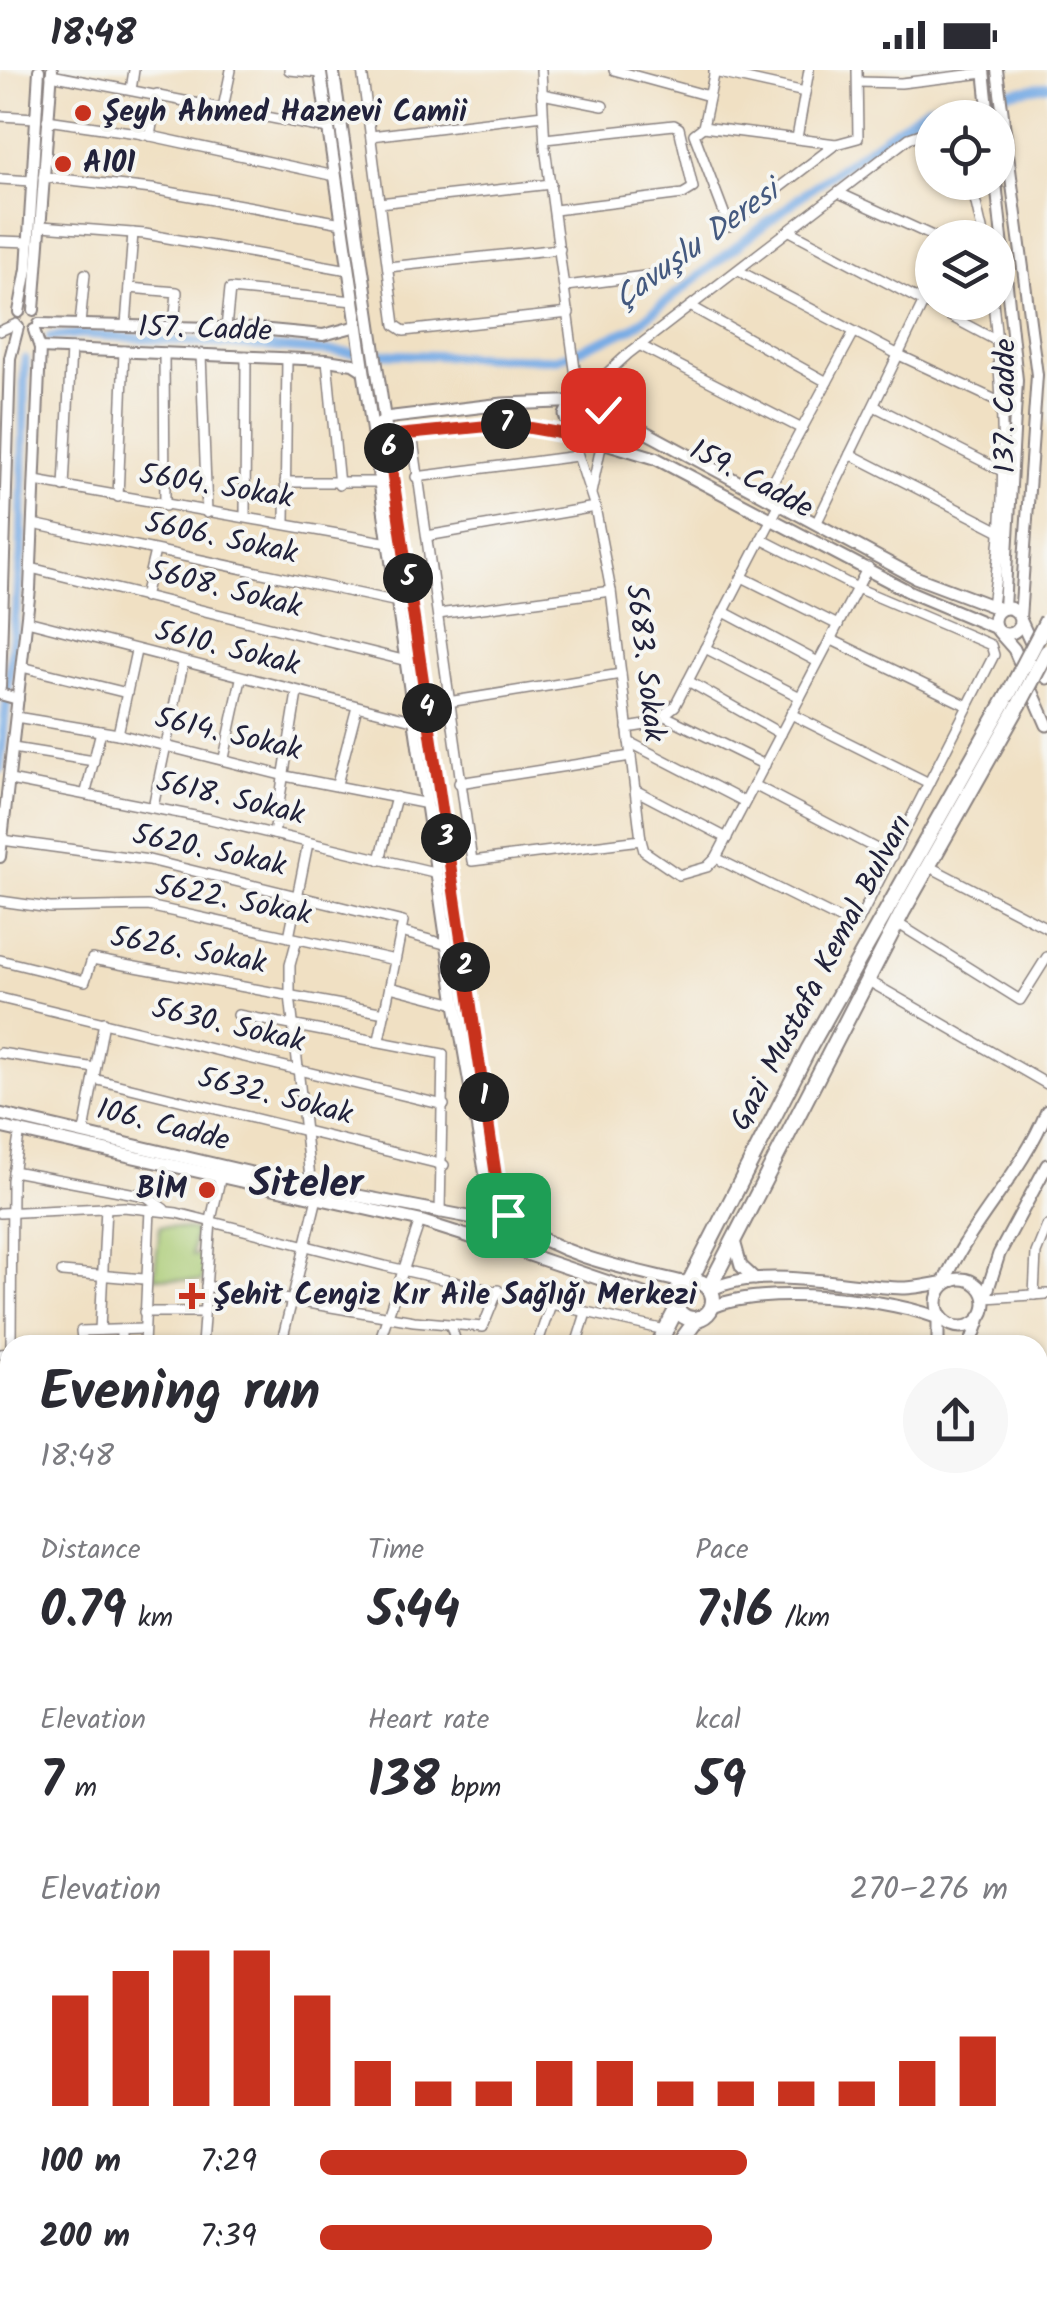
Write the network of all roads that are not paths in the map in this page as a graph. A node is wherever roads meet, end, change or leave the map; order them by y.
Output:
1 (39, 70) edge
2 (134, 70) edge
3 (231, 70) edge
4 (289, 70) edge
5 (370, 70) edge
6 (541, 70) edge
7 (810, 70) edge
8 (909, 70) edge
9 (324, 71) edge
10 (362, 71) edge
11 (614, 71) edge
12 (715, 71) edge
13 (52, 73) edge
14 (990, 74) edge
15 (857, 76) edge
16 (911, 82) junction
17 (131, 90) junction
18 (806, 92) junction
19 (157, 94) junction
20 (542, 94) junction
21 (710, 96) junction
22 (990, 100) edge
23 (603, 106) dead end
24 (222, 108) junction
25 (543, 115) junction
26 (0, 116) edge
27 (42, 119) junction
28 (703, 127) junction
29 (328, 129) junction
30 (150, 136) junction
31 (370, 136) junction
32 (915, 136) edge
33 (797, 138) junction
34 (544, 140) junction
35 (836, 144) junction
36 (336, 176) junction
37 (0, 179) edge
38 (38, 179) junction
39 (551, 184) junction
40 (838, 194) junction
41 (998, 200) edge
42 (379, 203) junction
43 (554, 210) junction
44 (342, 222) junction
45 (42, 226) junction
46 (915, 228) edge
47 (790, 232) junction
48 (133, 234) junction
49 (0, 241) edge
50 (29, 242) junction
51 (560, 248) junction
52 (388, 267) junction
53 (349, 270) junction
54 (738, 271) junction
55 (85, 274) dead end
56 (652, 276) dead end
57 (566, 286) junction
58 (129, 288) junction
59 (915, 299) edge
60 (354, 301) junction
61 (692, 307) junction
62 (34, 310) junction
63 (569, 313) junction
64 (916, 320) edge
65 (957, 320) edge
66 (995, 320) edge
67 (18, 321) junction
68 (80, 324) junction
69 (126, 326) junction
70 (37, 327) junction
71 (174, 327) junction
72 (226, 328) junction
73 (0, 331) edge
74 (358, 331) junction
75 (854, 332) junction
76 (998, 340) junction
77 (639, 345) junction
78 (40, 348) junction
79 (70, 350) junction
80 (124, 352) junction
81 (164, 353) junction
82 (201, 354) junction
83 (898, 355) junction
84 (246, 356) junction
85 (287, 358) junction
86 (327, 360) junction
87 (364, 371) junction
88 (606, 376) junction
89 (827, 382) junction
90 (576, 400) junction
91 (1004, 404) junction
92 (874, 406) junction
93 (603, 410) junction
94 (384, 418) junction
95 (802, 429) junction
96 (374, 432) junction
97 (412, 433) junction
98 (570, 434) junction
99 (387, 436) junction
100 (588, 438) junction
101 (602, 442) junction
102 (850, 454) junction
103 (577, 456) junction
104 (1002, 471) junction
105 (5, 472) edge
106 (416, 477) junction
107 (34, 481) junction
108 (286, 482) junction
109 (380, 482) junction
110 (339, 485) junction
111 (64, 486) junction
112 (591, 493) junction
113 (118, 497) junction
114 (766, 498) junction
115 (779, 504) junction
116 (165, 506) junction
117 (595, 507) junction
118 (207, 513) junction
119 (245, 518) junction
120 (772, 518) junction
121 (285, 522) junction
122 (33, 524) junction
123 (816, 524) junction
124 (1000, 531) junction
125 (427, 536) junction
126 (761, 540) junction
127 (390, 543) junction
128 (155, 551) junction
129 (874, 555) junction
130 (31, 568) junction
131 (867, 569) junction
132 (742, 576) junction
133 (857, 588) junction
134 (610, 592) junction
135 (144, 596) junction
136 (398, 602) junction
137 (999, 607) junction
138 (724, 612) junction
139 (438, 614) junction
140 (1020, 619) junction
141 (1047, 620) edge
142 (27, 621) junction
143 (838, 625) junction
144 (998, 630) junction
145 (830, 639) junction
146 (706, 648) junction
147 (136, 651) junction
148 (1047, 652) edge
149 (407, 661) junction
150 (818, 662) junction
151 (183, 664) junction
152 (22, 667) junction
153 (621, 674) junction
154 (1047, 678) edge
155 (241, 679) junction
156 (688, 681) junction
157 (0, 691) edge
158 (127, 693) junction
159 (297, 693) junction
160 (800, 696) junction
161 (18, 699) junction
162 (1013, 700) junction
163 (448, 702) junction
164 (968, 706) junction
165 (357, 707) junction
166 (791, 714) junction
167 (666, 717) junction
168 (16, 718) junction
169 (416, 721) junction
170 (1047, 725) edge
171 (628, 728) junction
172 (101, 732) junction
173 (118, 734) junction
174 (781, 734) junction
175 (629, 742) junction
176 (168, 746) junction
177 (13, 748) junction
178 (631, 756) junction
179 (224, 758) junction
180 (94, 761) junction
181 (764, 765) junction
182 (285, 776) junction
183 (10, 780) junction
184 (459, 783) junction
185 (929, 783) junction
186 (337, 784) junction
187 (754, 786) junction
188 (635, 790) junction
189 (86, 792) junction
190 (396, 797) junction
191 (745, 802) junction
192 (428, 804) junction
193 (153, 807) junction
194 (274, 834) junction
195 (726, 838) junction
196 (2, 840) edge
197 (642, 840) junction
198 (308, 842) junction
199 (0, 857) edge
200 (892, 857) junction
201 (716, 858) junction
202 (380, 860) junction
203 (928, 866) junction
204 (438, 872) junction
205 (296, 895) junction
206 (0, 902) edge
207 (897, 923) junction
208 (402, 927) junction
209 (1047, 928) edge
210 (293, 938) junction
211 (448, 945) junction
212 (1047, 957) edge
213 (0, 960) edge
214 (395, 960) junction
215 (868, 980) junction
216 (390, 987) junction
217 (290, 995) junction
218 (0, 998) edge
219 (456, 1004) junction
220 (385, 1013) junction
221 (238, 1015) dead end
222 (104, 1022) junction
223 (292, 1025) junction
224 (379, 1040) junction
225 (0, 1053) edge
226 (297, 1068) junction
227 (94, 1073) junction
228 (1047, 1084) edge
229 (444, 1105) junction
230 (1047, 1111) edge
231 (0, 1114) edge
232 (0, 1127) edge
233 (20, 1130) junction
234 (306, 1131) junction
235 (84, 1132) junction
236 (444, 1165) junction
237 (1047, 1165) edge
238 (14, 1171) junction
239 (221, 1175) junction
240 (314, 1193) junction
241 (106, 1207) junction
242 (150, 1209) junction
243 (166, 1211) junction
244 (0, 1213) edge
245 (440, 1213) junction
246 (12, 1214) junction
247 (486, 1218) junction
248 (211, 1220) junction
249 (420, 1221) junction
250 (514, 1221) junction
251 (1047, 1226) edge
252 (486, 1242) junction
253 (734, 1242) junction
254 (304, 1246) junction
255 (6, 1247) edge
256 (506, 1247) junction
257 (406, 1271) junction
258 (62, 1272) dead end
259 (103, 1275) junction
260 (144, 1279) junction
261 (755, 1279) junction
262 (688, 1282) junction
263 (946, 1285) junction
264 (206, 1286) junction
265 (710, 1289) junction
266 (498, 1290) junction
267 (1047, 1294) edge
268 (1034, 1295) junction
269 (985, 1298) junction
270 (290, 1301) junction
271 (550, 1304) junction
272 (676, 1306) junction
273 (712, 1308) junction
274 (144, 1312) junction
275 (203, 1312) junction
276 (586, 1313) junction
277 (940, 1316) junction
278 (391, 1317) junction
279 (698, 1318) junction
280 (980, 1319) junction
281 (451, 1326) junction
282 (144, 1329) junction
283 (100, 1330) junction
284 (121, 1330) junction
285 (665, 1330) junction
286 (10, 1335) edge
287 (81, 1335) edge
288 (121, 1335) edge
289 (144, 1335) edge
290 (202, 1335) edge
291 (283, 1335) edge
292 (383, 1335) edge
293 (454, 1335) edge
294 (541, 1335) edge
295 (579, 1335) edge
296 (663, 1335) edge
297 (685, 1335) edge
298 (939, 1335) edge
299 (974, 1335) edge

1 - 27 street
2 - 17 street
3 - 24 street
4 - 9 street
5 - 10 street
6 - 20 street
7 - 18 street
8 - 16 street
9 - 29 main road
9 - 94 main road
10 - 31 street
11 - 21 street
12 - 18 street
12 - 21 street
13 - 17 street
13 - 27 street
14 - 16 street
14 - 22 street
14 - 140 street, 137. Cadde
15 - 16 street
15 - 35 street
17 - 19 street
18 - 33 street
19 - 24 street
19 - 30 street
20 - 23 street
20 - 25 street
21 - 28 street
24 - 29 street
25 - 31 street
25 - 34 street
26 - 27 street
27 - 30 street
27 - 38 street
28 - 33 street
28 - 35 street
29 - 36 main road
30 - 36 street
31 - 42 street
32 - 40 street
33 - 35 street
34 - 39 street
34 - 43 street
36 - 44 main road
37 - 38 street
38 - 44 street
38 - 45 street
38 - 50 street
39 - 42 street
39 - 43 street
40 - 46 street
40 - 47 street
41 - 137 street, 137. Cadde
42 - 52 street
43 - 51 street
44 - 53 main road
45 - 48 street
45 - 62 street
47 - 54 street
47 - 59 street
48 - 53 street
48 - 58 street
49 - 50 street
50 - 67 street
51 - 52 street
51 - 57 street
52 - 63 street
53 - 60 main road
54 - 61 street
54 - 75 street
55 - 68 street
56 - 57 street
57 - 63 street
58 - 69 street
58 - 71 street
60 - 72 street
60 - 74 main road
61 - 77 street
61 - 89 street
62 - 67 street
62 - 70 street
63 - 90 street
64 - 83 street
65 - 76 street
66 - 76 street
67 - 70 street, 157. Cadde
67 - 73 street
67 - 105 street
68 - 69 street, 157. Cadde
68 - 70 street, 157. Cadde
69 - 71 street, 157. Cadde
70 - 78 street
71 - 72 street, 157. Cadde
72 - 74 street, 157. Cadde
74 - 87 main road
75 - 83 street
75 - 89 street
76 - 91 street
77 - 88 street
77 - 95 street
78 - 79 street, 157. Cadde
78 - 107 street
79 - 80 street, 157. Cadde
79 - 111 street
80 - 81 street, 157. Cadde
80 - 113 street
81 - 82 street, 157. Cadde
81 - 116 street
82 - 84 street, 157. Cadde
82 - 118 street
83 - 91 street
83 - 92 street
84 - 85 street, 157. Cadde
84 - 119 street
85 - 86 street, 157. Cadde
85 - 108 street
86 - 87 street, 157. Cadde
86 - 110 street
87 - 96 main road
88 - 90 street
88 - 93 street
89 - 95 street
90 - 93 main road, 159. Cadde
90 - 94 main road
90 - 98 main road
91 - 104 street
92 - 102 street
92 - 104 street
93 - 100 main road
93 - 114 main road, 159. Cadde
94 - 96 main road
94 - 99 main road
95 - 114 street
96 - 99 main road, 159. Cadde
96 - 109 main road
97 - 98 main road, 159. Cadde
97 - 99 main road, 159. Cadde
97 - 106 street
98 - 100 main road, 159. Cadde
98 - 103 street, 5683. Sokak
99 - 250 main road
100 - 101 main road, 159. Cadde
101 - 112 street, 5683. Sokak
101 - 120 main road, 159. Cadde
102 - 123 street
102 - 124 street
103 - 106 street
103 - 112 street, 5683. Sokak
104 - 124 street
105 - 157 street
106 - 125 street
107 - 111 street, 5604. Sokak
107 - 122 street
108 - 110 street
108 - 121 street
109 - 110 street
109 - 127 main road
111 - 113 street, 5604. Sokak
112 - 117 street, 5683. Sokak
113 - 116 street, 5604. Sokak
114 - 115 main road, 159. Cadde
115 - 120 street
115 - 123 main road, 159. Cadde
116 - 118 street, 5604. Sokak
117 - 125 street
117 - 134 street, 5683. Sokak
118 - 119 street, 5604. Sokak
119 - 121 street, 5604. Sokak
120 - 126 street
120 - 131 main road, 159. Cadde
121 - 127 street, 5604. Sokak
122 - 128 street, 5606. Sokak
122 - 130 street
123 - 129 main road, 159. Cadde
124 - 137 street
125 - 139 street
126 - 132 street
126 - 133 street
127 - 136 main road
128 - 135 street
128 - 136 street, 5606. Sokak
129 - 131 street
129 - 137 main road, 159. Cadde
130 - 135 street, 5608. Sokak
130 - 142 street
131 - 133 street
131 - 144 main road, 159. Cadde
132 - 138 street
132 - 143 street
133 - 143 street
133 - 164 street
134 - 139 street
134 - 153 street, 5683. Sokak
135 - 149 street, 5608. Sokak
136 - 149 main road
137 - 140 main road
137 - 144 main road
138 - 146 street
138 - 150 street
139 - 163 street
140 - 144 main road
140 - 154 main road, 137. Cadde
141 - 162 highway, bridge
142 - 147 street, 5610. Sokak
142 - 152 street
143 - 145 street
144 - 170 main road
145 - 150 street
145 - 164 street
146 - 156 street
146 - 160 street
147 - 151 street, 5610. Sokak
147 - 158 street
148 - 162 highway, bridge
149 - 169 main road
150 - 160 street
151 - 155 street, 5610. Sokak
151 - 176 street
152 - 158 street
152 - 161 street
153 - 163 street
153 - 171 street, 5683. Sokak
155 - 159 street, 5610. Sokak
155 - 179 street
156 - 167 street
156 - 174 street
157 - 161 street
158 - 173 street
159 - 165 street, 5610. Sokak
159 - 182 street
160 - 166 street
161 - 168 street
162 - 203 highway, Gazi Mustafa Kemal Bulvarı
162 - 262 highway, Gazi Mustafa Kemal Bulvarı
163 - 184 street
164 - 185 street
165 - 169 street, 5610. Sokak
165 - 186 street
166 - 174 street
166 - 185 street
167 - 171 street
167 - 181 street
168 - 172 street, 5614. Sokak
168 - 177 street
169 - 192 main road
171 - 175 street, 5683. Sokak
172 - 173 street, 5614. Sokak
172 - 180 street
173 - 176 street, 5614. Sokak
174 - 181 street
175 - 178 street, 5683. Sokak
175 - 191 street
176 - 179 street, 5614. Sokak
176 - 193 street
177 - 180 street
177 - 183 street
178 - 184 street
178 - 188 street, 5683. Sokak
179 - 182 street, 5614. Sokak
180 - 189 street
181 - 187 street
182 - 186 street, 5614. Sokak
182 - 194 street
183 - 189 street, 5618. Sokak
183 - 196 street
184 - 197 street
185 - 200 street
186 - 190 street, 5614. Sokak
187 - 191 street
187 - 200 street
188 - 195 street
188 - 197 street, 5683. Sokak
189 - 193 street, 5618. Sokak
190 - 192 street, 5614. Sokak
190 - 202 street
191 - 195 street
192 - 204 main road
193 - 194 street, 5618. Sokak
194 - 198 street, 5618. Sokak
195 - 201 street
196 - 199 street
196 - 205 street, 5620. Sokak
197 - 201 street
198 - 202 street, 5618. Sokak
198 - 205 street
200 - 201 street
202 - 204 street, 5618. Sokak
203 - 207 highway, Gazi Mustafa Kemal Bulvarı
203 - 209 street
204 - 211 main road
205 - 208 street, 5620. Sokak
205 - 210 street
206 - 210 street, 5622. Sokak
207 - 212 street
207 - 215 highway, Gazi Mustafa Kemal Bulvarı
208 - 211 street, 5620. Sokak
208 - 214 street
210 - 214 street, 5622. Sokak
210 - 217 street
211 - 219 main road
213 - 217 street, 5626. Sokak
214 - 216 street
215 - 228 street
215 - 253 highway, Gazi Mustafa Kemal Bulvarı
216 - 219 street
216 - 220 street
217 - 220 street, 5626. Sokak
217 - 223 street
218 - 222 street, 5630. Sokak
219 - 247 main road
220 - 224 street
221 - 223 street
222 - 226 street, 5630. Sokak
222 - 227 street
223 - 224 street
223 - 226 street
224 - 229 street
225 - 227 street, 5632. Sokak
226 - 229 street, 5630. Sokak
226 - 234 street
227 - 234 street, 5632. Sokak
227 - 235 street
229 - 236 street
230 - 263 main road
231 - 235 main road, 106. Cadde
232 - 233 main road, 106. Cadde
233 - 238 street
233 - 239 main road, 106. Cadde
234 - 236 street, 5632. Sokak
234 - 240 street
235 - 240 main road, 106. Cadde
236 - 245 street
237 - 269 main road
238 - 243 street
238 - 246 street
239 - 240 main road, 106. Cadde
239 - 248 street
240 - 245 main road, 106. Cadde
240 - 249 main road, 106. Cadde
240 - 254 street
241 - 242 street
241 - 246 street
241 - 259 street
242 - 243 street
242 - 260 street
243 - 248 street
244 - 246 street
245 - 247 main road, 106. Cadde
246 - 255 street
247 - 250 main road
247 - 252 main road
248 - 254 street
248 - 264 street
249 - 252 main road, 106. Cadde
249 - 257 street
250 - 256 main road
250 - 262 main road
251 - 268 street
252 - 256 main road
253 - 261 main road
253 - 265 highway, Gazi Mustafa Kemal Bulvarı
254 - 257 street
254 - 270 street
255 - 286 street
256 - 272 main road
257 - 266 street
257 - 278 street
258 - 259 street
259 - 260 street
259 - 283 street
260 - 274 street
261 - 263 main road
261 - 265 main road
262 - 265 highway
262 - 272 highway
263 - 269 main road
263 - 277 main road
264 - 270 street
264 - 275 street
265 - 273 highway
266 - 271 street
266 - 281 street
267 - 268 street
268 - 269 street
269 - 280 main road
270 - 278 street
270 - 291 street
271 - 276 street
271 - 294 street
272 - 279 highway
272 - 285 highway
273 - 277 main road
273 - 279 highway
274 - 275 street
274 - 282 street
275 - 290 street
276 - 285 street
276 - 295 street
277 - 280 main road
277 - 298 main road
278 - 281 street
278 - 292 street
279 - 297 highway
280 - 299 main road
281 - 293 street
282 - 284 street
282 - 289 street
283 - 284 street
283 - 287 street
284 - 288 street
285 - 296 highway

